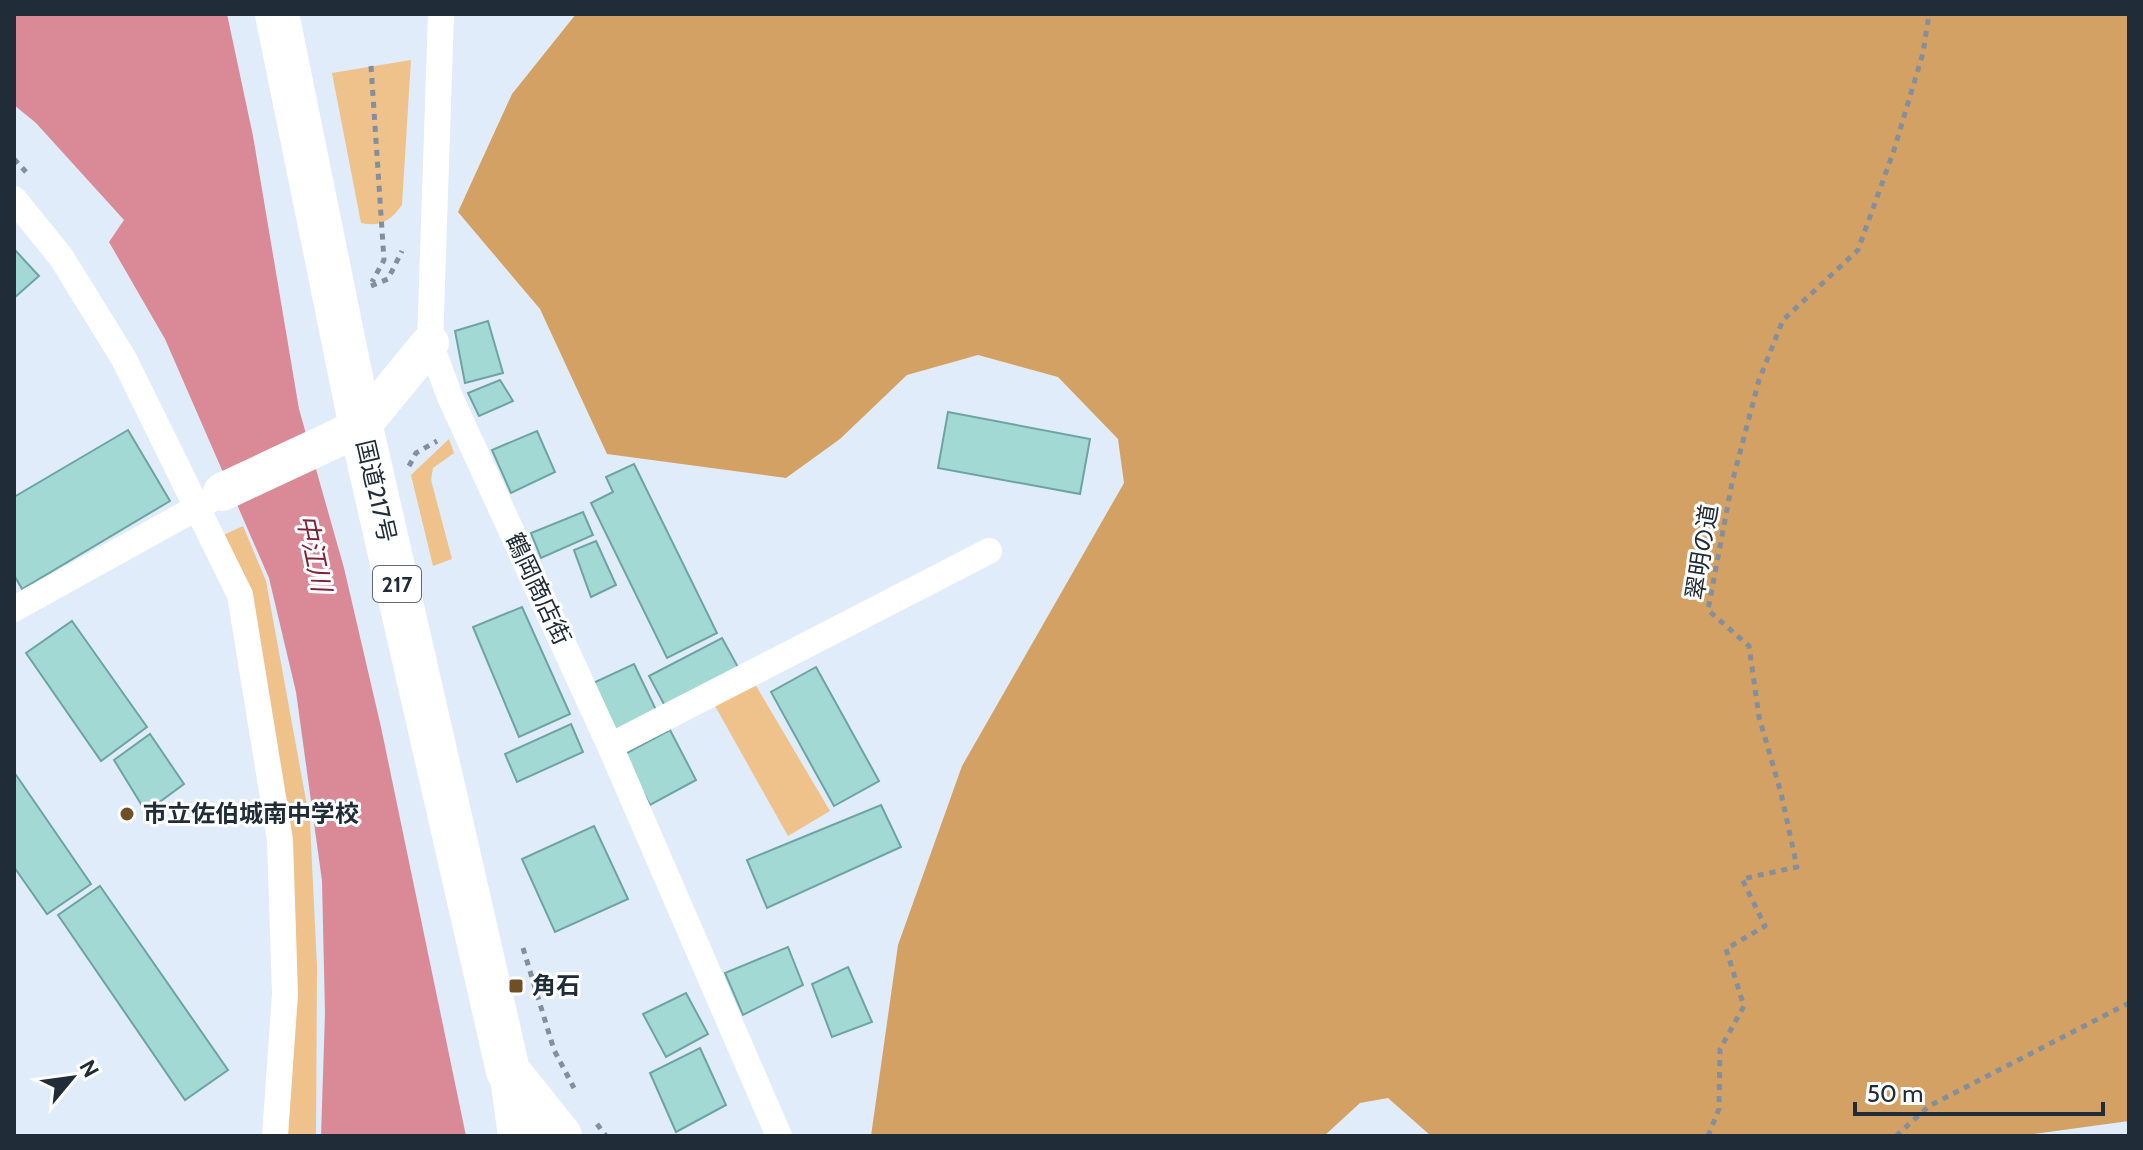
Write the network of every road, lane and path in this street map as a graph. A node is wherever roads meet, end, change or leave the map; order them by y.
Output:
1 (277, 14) edge
2 (441, 14) edge
3 (1929, 14) edge
4 (371, 66) dead end
5 (14, 199) edge
6 (370, 287) dead end
7 (430, 343) junction
8 (361, 427) junction
9 (437, 441) dead end
10 (405, 474) dead end
11 (209, 501) junction
12 (989, 551) dead end
13 (14, 609) edge
14 (610, 746) junction
15 (519, 938) dead end
16 (2129, 1003) edge
17 (508, 1071) junction
18 (576, 1091) dead end
19 (576, 1126) edge
20 (275, 1136) edge
21 (517, 1136) edge
22 (606, 1136) edge
23 (779, 1136) edge
24 (1708, 1136) edge
25 (1896, 1136) edge

1 - 8 highway, 国道217号 / 217
2 - 7 street, 鶴岡商店街
3 - 24 path, 翠明の道
4 - 6 path
5 - 11 street
7 - 8 street
7 - 14 street, 鶴岡商店街
8 - 11 street
8 - 17 highway, 国道217号 / 217
9 - 10 path
11 - 13 street
11 - 20 street
12 - 14 street
14 - 23 street, 鶴岡商店街
15 - 18 path
16 - 25 path
17 - 19 highway, 国道217号 / 217
17 - 21 street
19 - 22 path

